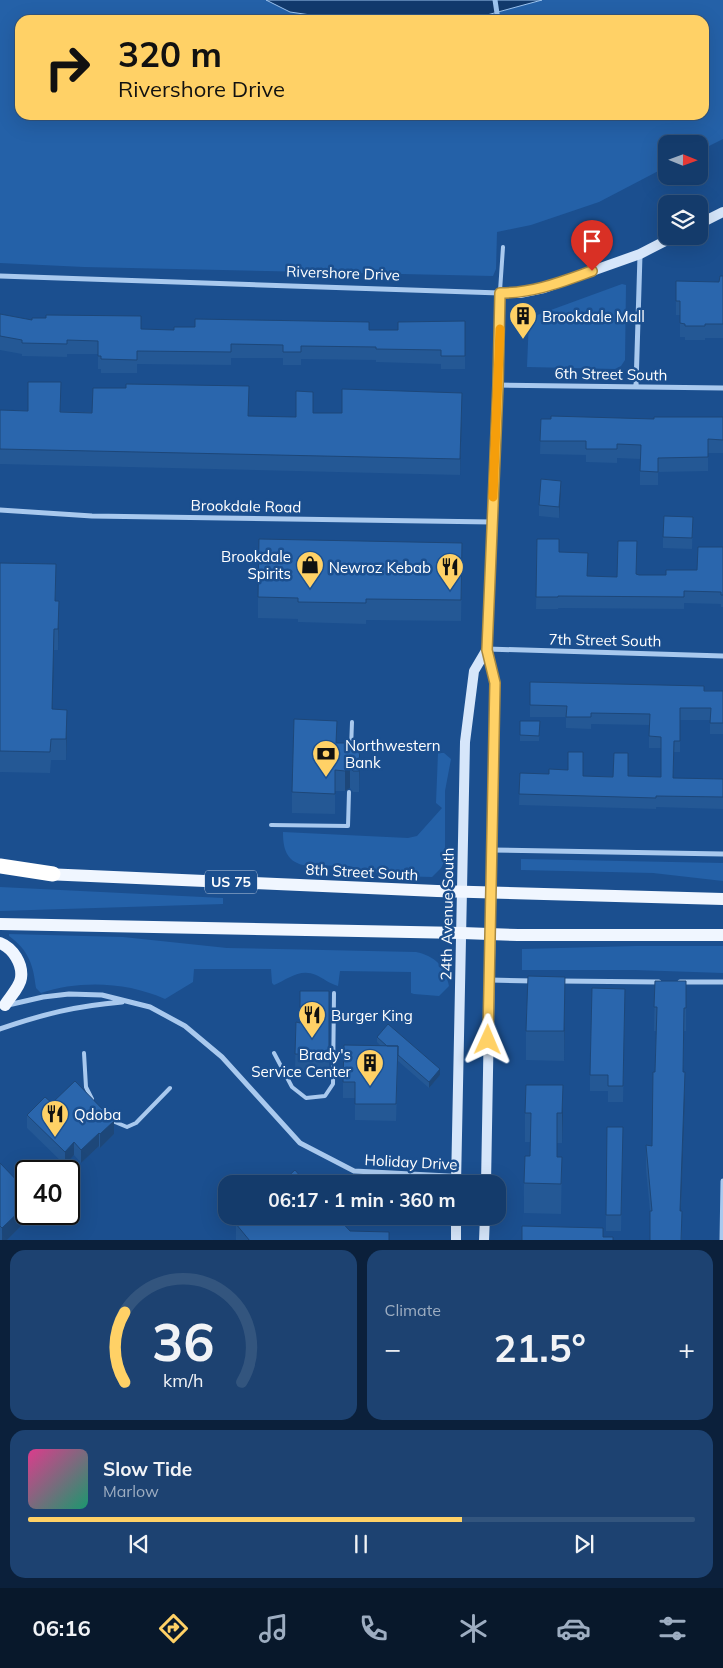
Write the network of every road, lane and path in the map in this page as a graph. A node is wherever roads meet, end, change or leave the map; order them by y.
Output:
1 (723, 212) edge
2 (708, 220) edge
3 (658, 245) edge
4 (503, 247) dead end
5 (640, 254) junction
6 (0, 276) edge
7 (500, 293) junction
8 (498, 385) junction
9 (636, 386) junction
10 (723, 388) edge
11 (0, 510) edge
12 (492, 522) junction
13 (487, 650) junction
14 (723, 656) edge
15 (352, 722) dead end
16 (350, 756) edge
17 (350, 792) dead end
18 (271, 825) dead end
19 (491, 850) junction
20 (723, 854) edge
21 (0, 866) edge
22 (0, 872) edge
23 (53, 874) junction
24 (462, 892) junction
25 (490, 892) junction
26 (723, 899) edge
27 (0, 924) edge
28 (462, 933) junction
29 (490, 934) junction
30 (723, 935) edge
31 (0, 943) edge
32 (490, 980) junction
33 (540, 981) edge
34 (550, 981) edge
35 (665, 982) edge
36 (675, 982) edge
37 (723, 982) edge
38 (334, 993) dead end
39 (127, 1001) junction
40 (2, 1007) edge
41 (0, 1029) edge
42 (274, 1053) dead end
43 (84, 1054) dead end
44 (170, 1088) dead end
45 (97, 1104) edge
46 (103, 1110) edge
47 (399, 1175) edge
48 (456, 1175) edge
49 (486, 1175) edge
50 (723, 1181) edge
51 (456, 1225) edge
52 (485, 1225) edge
53 (456, 1240) edge
54 (484, 1240) edge
55 (722, 1240) edge

1 - 2 street
3 - 5 street, Rivershore Drive
4 - 7 lane
5 - 7 street, Rivershore Drive
5 - 9 street
6 - 7 street, Rivershore Drive
7 - 8 street, 24th Avenue South
8 - 9 street, 6th Street South
8 - 12 street, 24th Avenue South
9 - 10 street, 6th Street South
11 - 12 street, Brookdale Road
12 - 13 street, 24th Avenue South
13 - 14 street, 7th Street South
13 - 19 street, 24th Avenue South
13 - 24 street, 24th Avenue South
15 - 16 lane
17 - 18 lane
19 - 20 street
19 - 25 street, 24th Avenue South
21 - 23 highway
22 - 23 main road, 8th Street South / US 75
23 - 24 main road, 8th Street South / US 75
24 - 25 main road, 8th Street South / US 75
24 - 28 street, 24th Avenue South
25 - 26 main road, 8th Street South / US 75
25 - 29 street, 24th Avenue South
27 - 28 main road
28 - 29 main road
28 - 48 street, 24th Avenue South
29 - 30 main road
29 - 32 street, 24th Avenue South
31 - 40 main road
32 - 33 street
32 - 49 street, 24th Avenue South
34 - 35 street
36 - 37 street
38 - 42 lane
39 - 40 street, Holiday Drive
39 - 41 street, Holiday Drive
39 - 47 street, Holiday Drive
43 - 45 lane
44 - 46 lane
50 - 55 street
51 - 53 street
52 - 54 street

